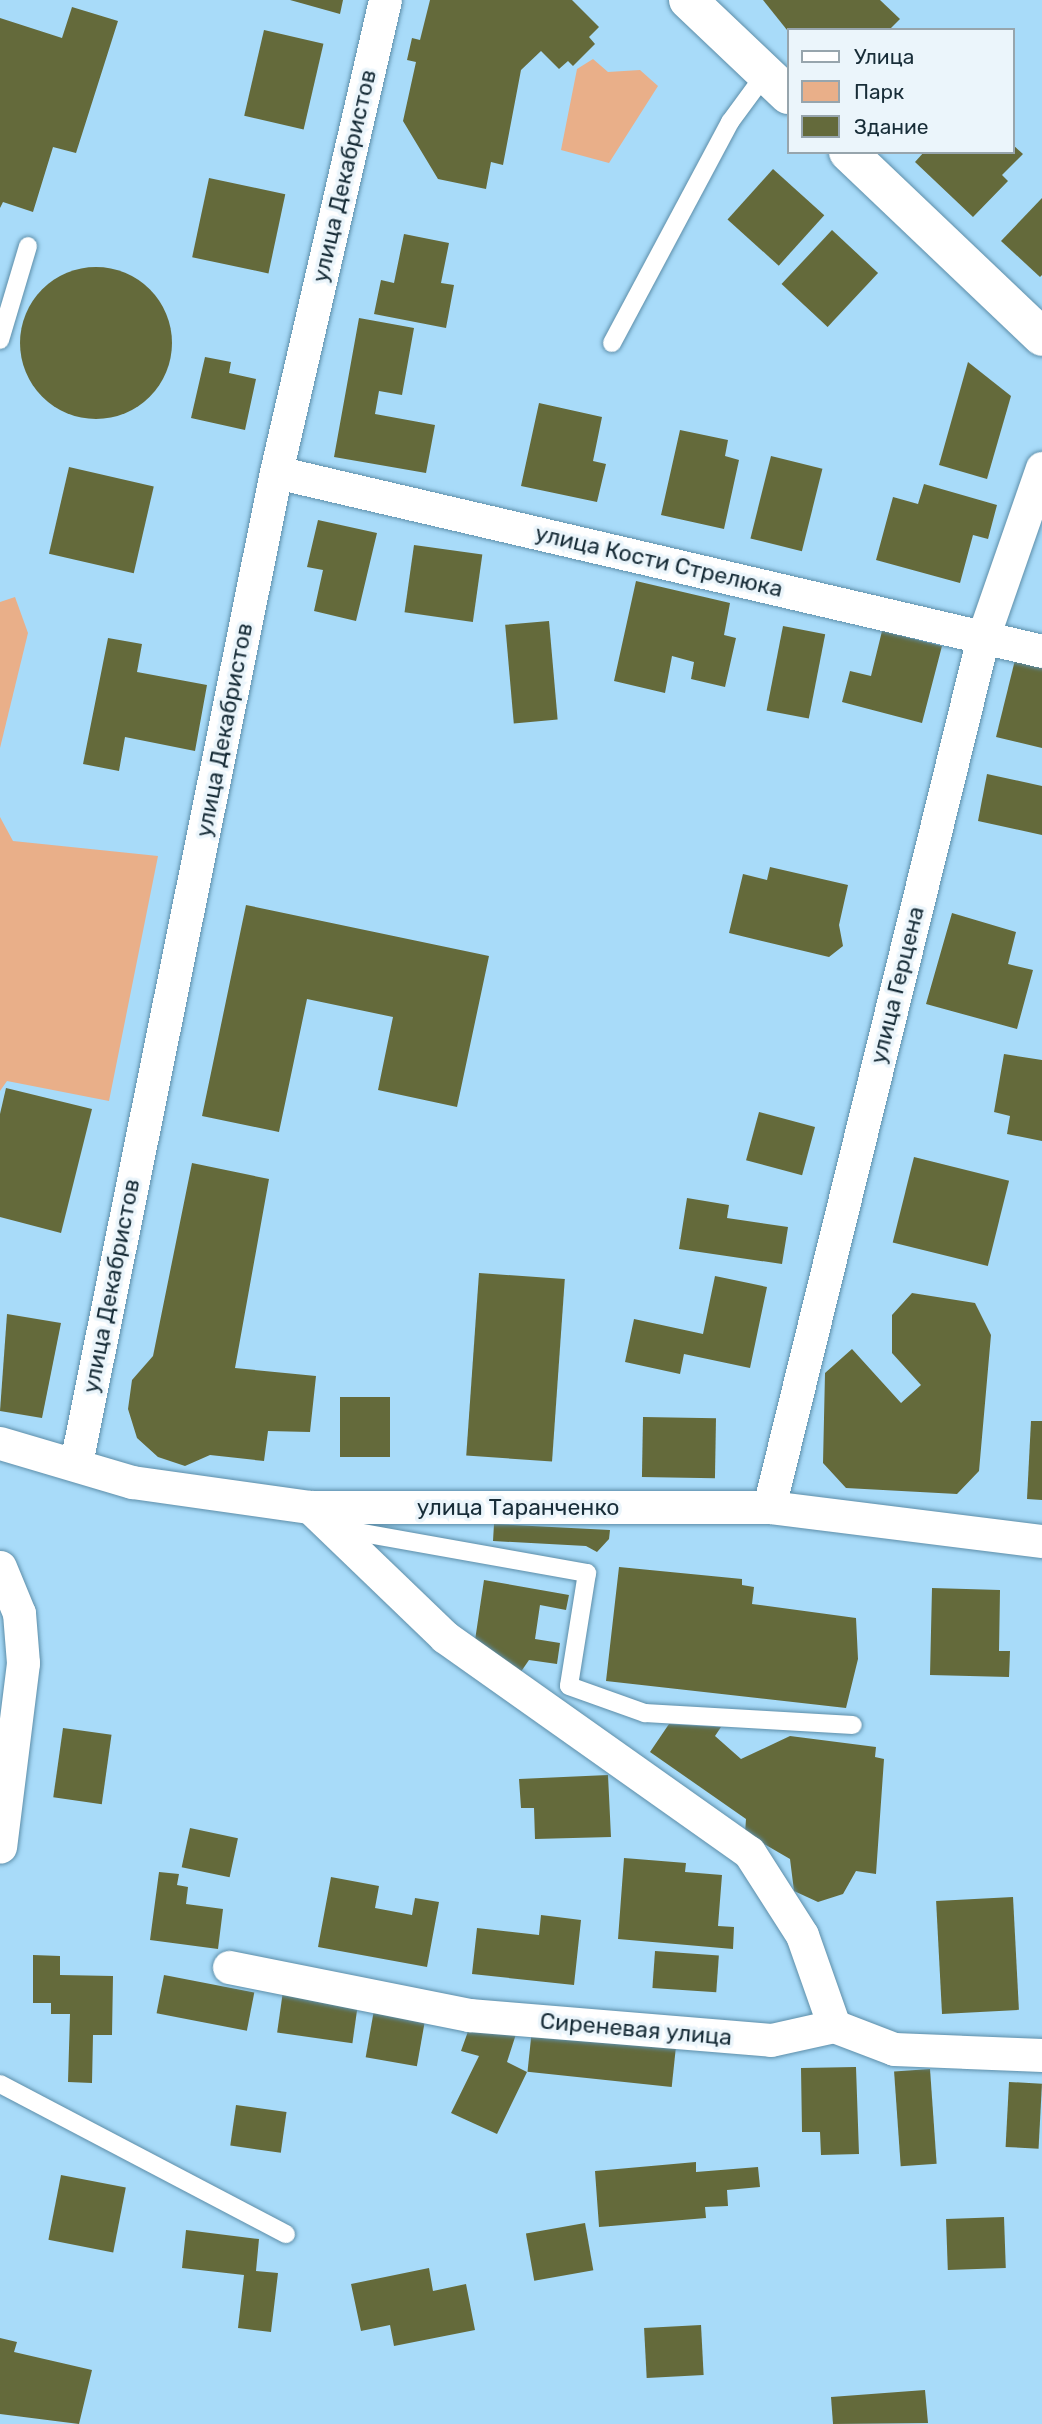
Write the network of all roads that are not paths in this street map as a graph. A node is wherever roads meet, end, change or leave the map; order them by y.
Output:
1 (385, 0) edge
2 (688, 0) edge
3 (777, 84) edge
4 (850, 154) edge
5 (28, 246) dead end
6 (1042, 337) edge
7 (0, 340) edge
8 (612, 342) dead end
9 (1042, 468) edge
10 (276, 472) junction
11 (983, 637) junction
12 (1042, 651) edge
13 (0, 1443) edge
14 (76, 1463) junction
15 (769, 1507) junction
16 (322, 1518) junction
17 (1042, 1541) edge
18 (0, 1567) edge
19 (853, 1725) dead end
20 (0, 1847) edge
21 (229, 1967) dead end
22 (834, 2026) junction
23 (1042, 2056) edge
24 (0, 2084) edge
25 (286, 2234) dead end

1 - 10 street, улица Декабристов
2 - 3 street
3 - 8 lane
4 - 6 street
5 - 7 lane
9 - 11 street, улица Герцена
10 - 11 street, улица Кости Стрелюка
10 - 14 street, улица Декабристов
11 - 12 street, улица Кости Стрелюка
11 - 15 street, улица Герцена
13 - 14 street, улица Таранченко
14 - 16 street, улица Таранченко
15 - 16 street, улица Таранченко
15 - 17 street, улица Таранченко
16 - 19 lane
16 - 22 street
18 - 20 street
21 - 22 street, Сиреневая улица
22 - 23 street
24 - 25 lane

